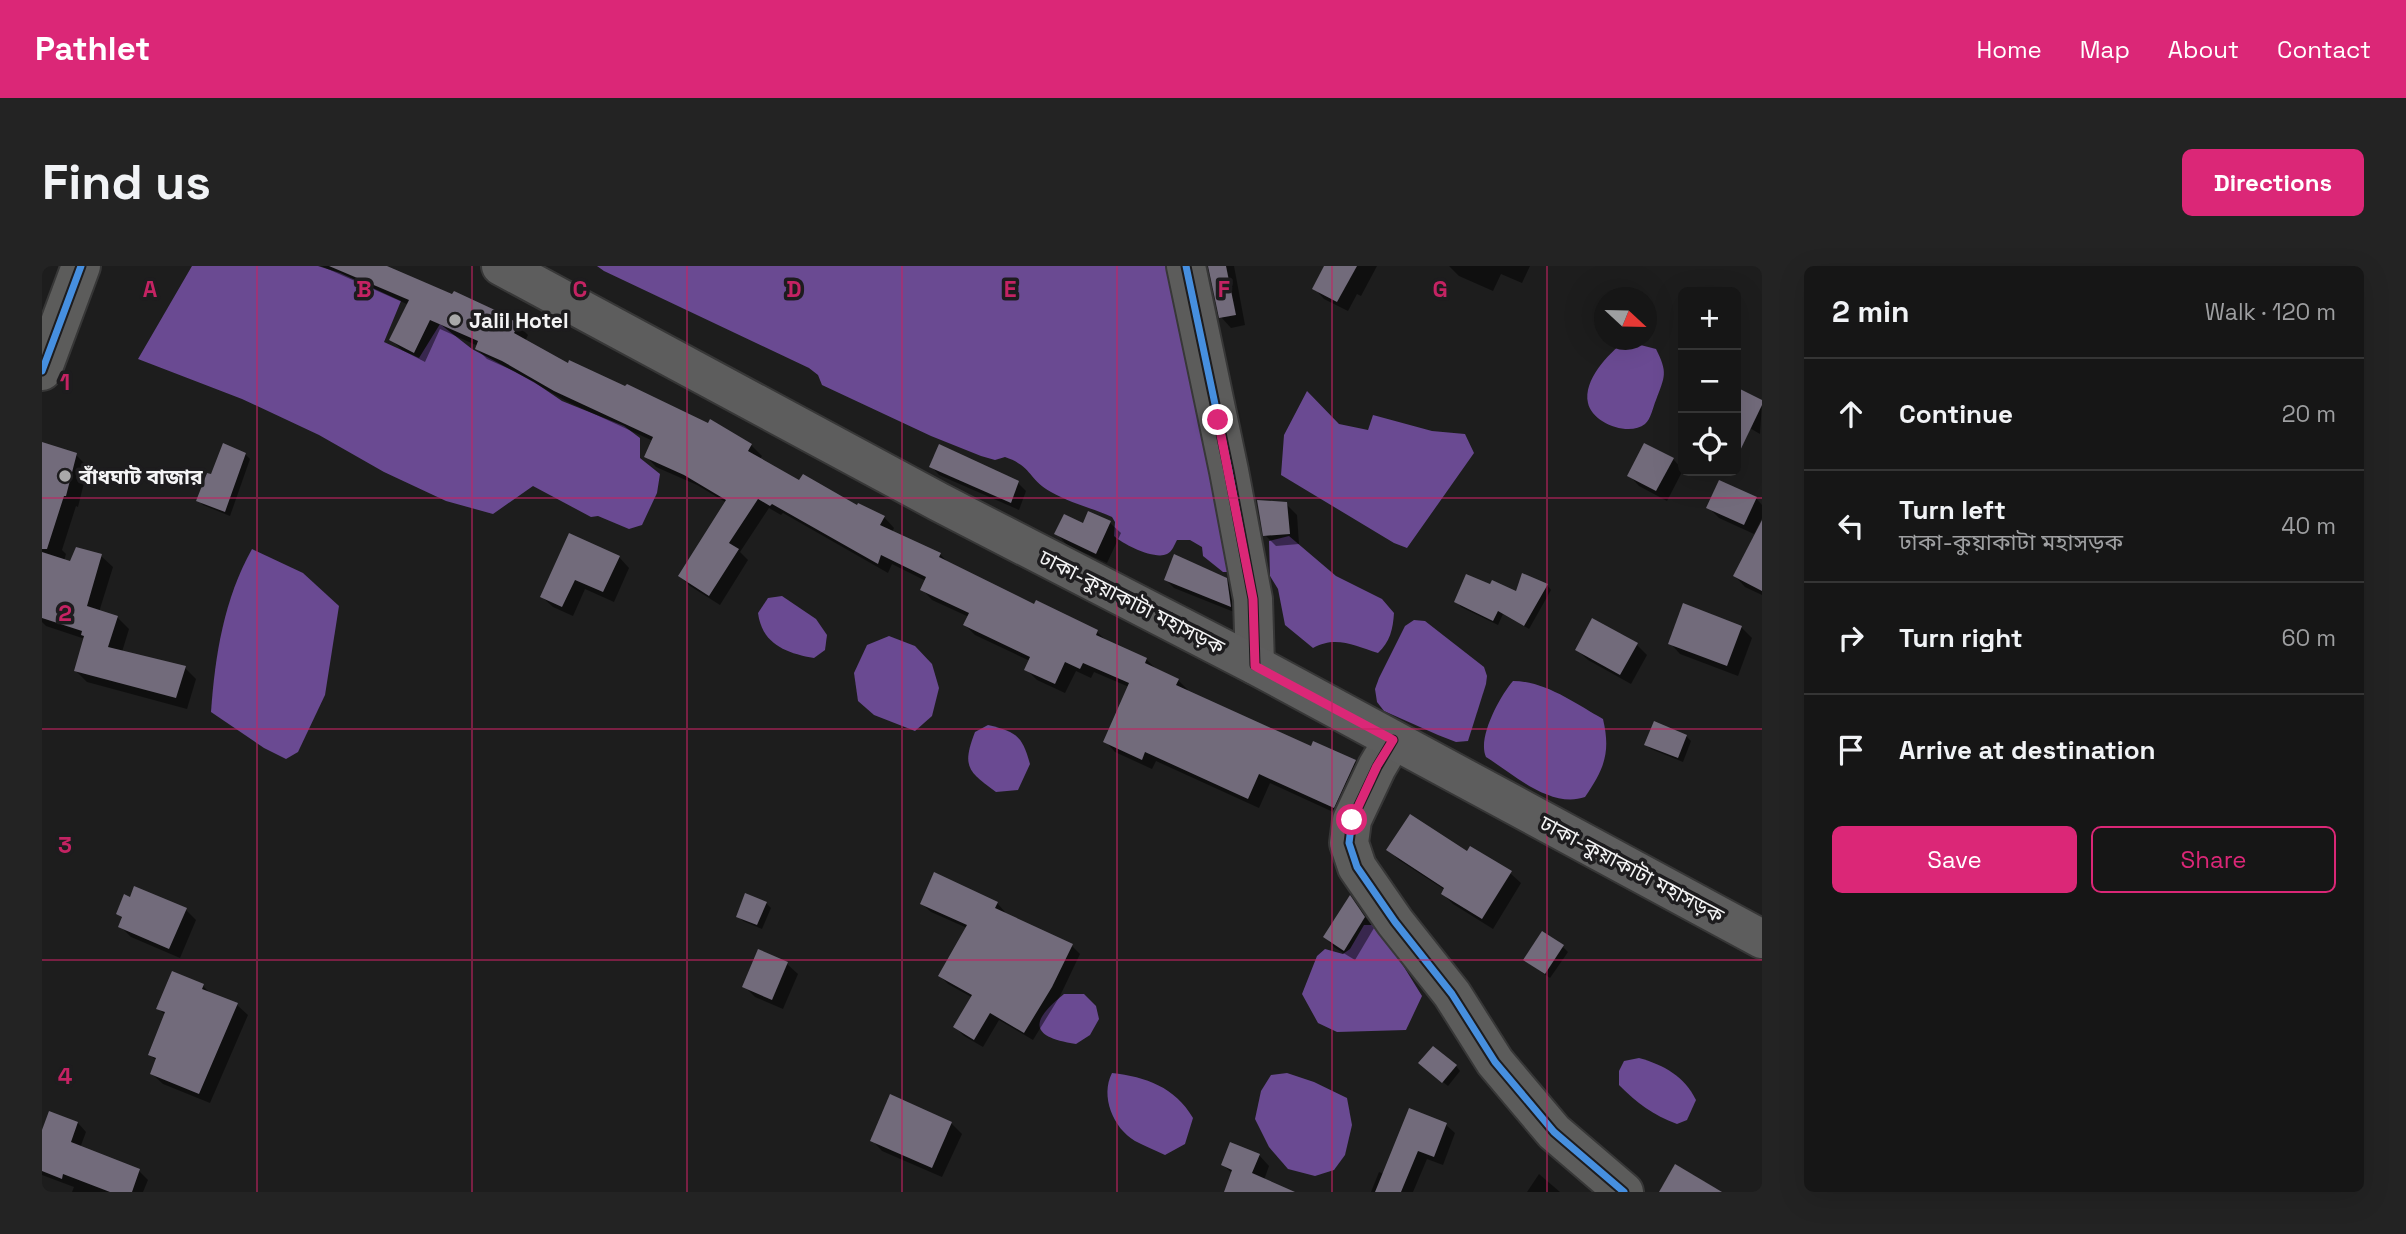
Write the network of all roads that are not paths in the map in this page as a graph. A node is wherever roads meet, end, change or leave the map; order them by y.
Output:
1 (81, 266) edge
2 (501, 266) edge
3 (1186, 266) edge
4 (42, 371) edge
5 (1255, 666) junction
6 (1393, 740) junction
7 (1762, 939) edge
8 (1624, 1192) edge

1 - 4 street
2 - 5 main road, ঢাকা-কুয়াকাটা মহাসড়ক
3 - 5 street
5 - 6 main road, ঢাকা-কুয়াকাটা মহাসড়ক
6 - 7 main road, ঢাকা-কুয়াকাটা মহাসড়ক
6 - 8 street

